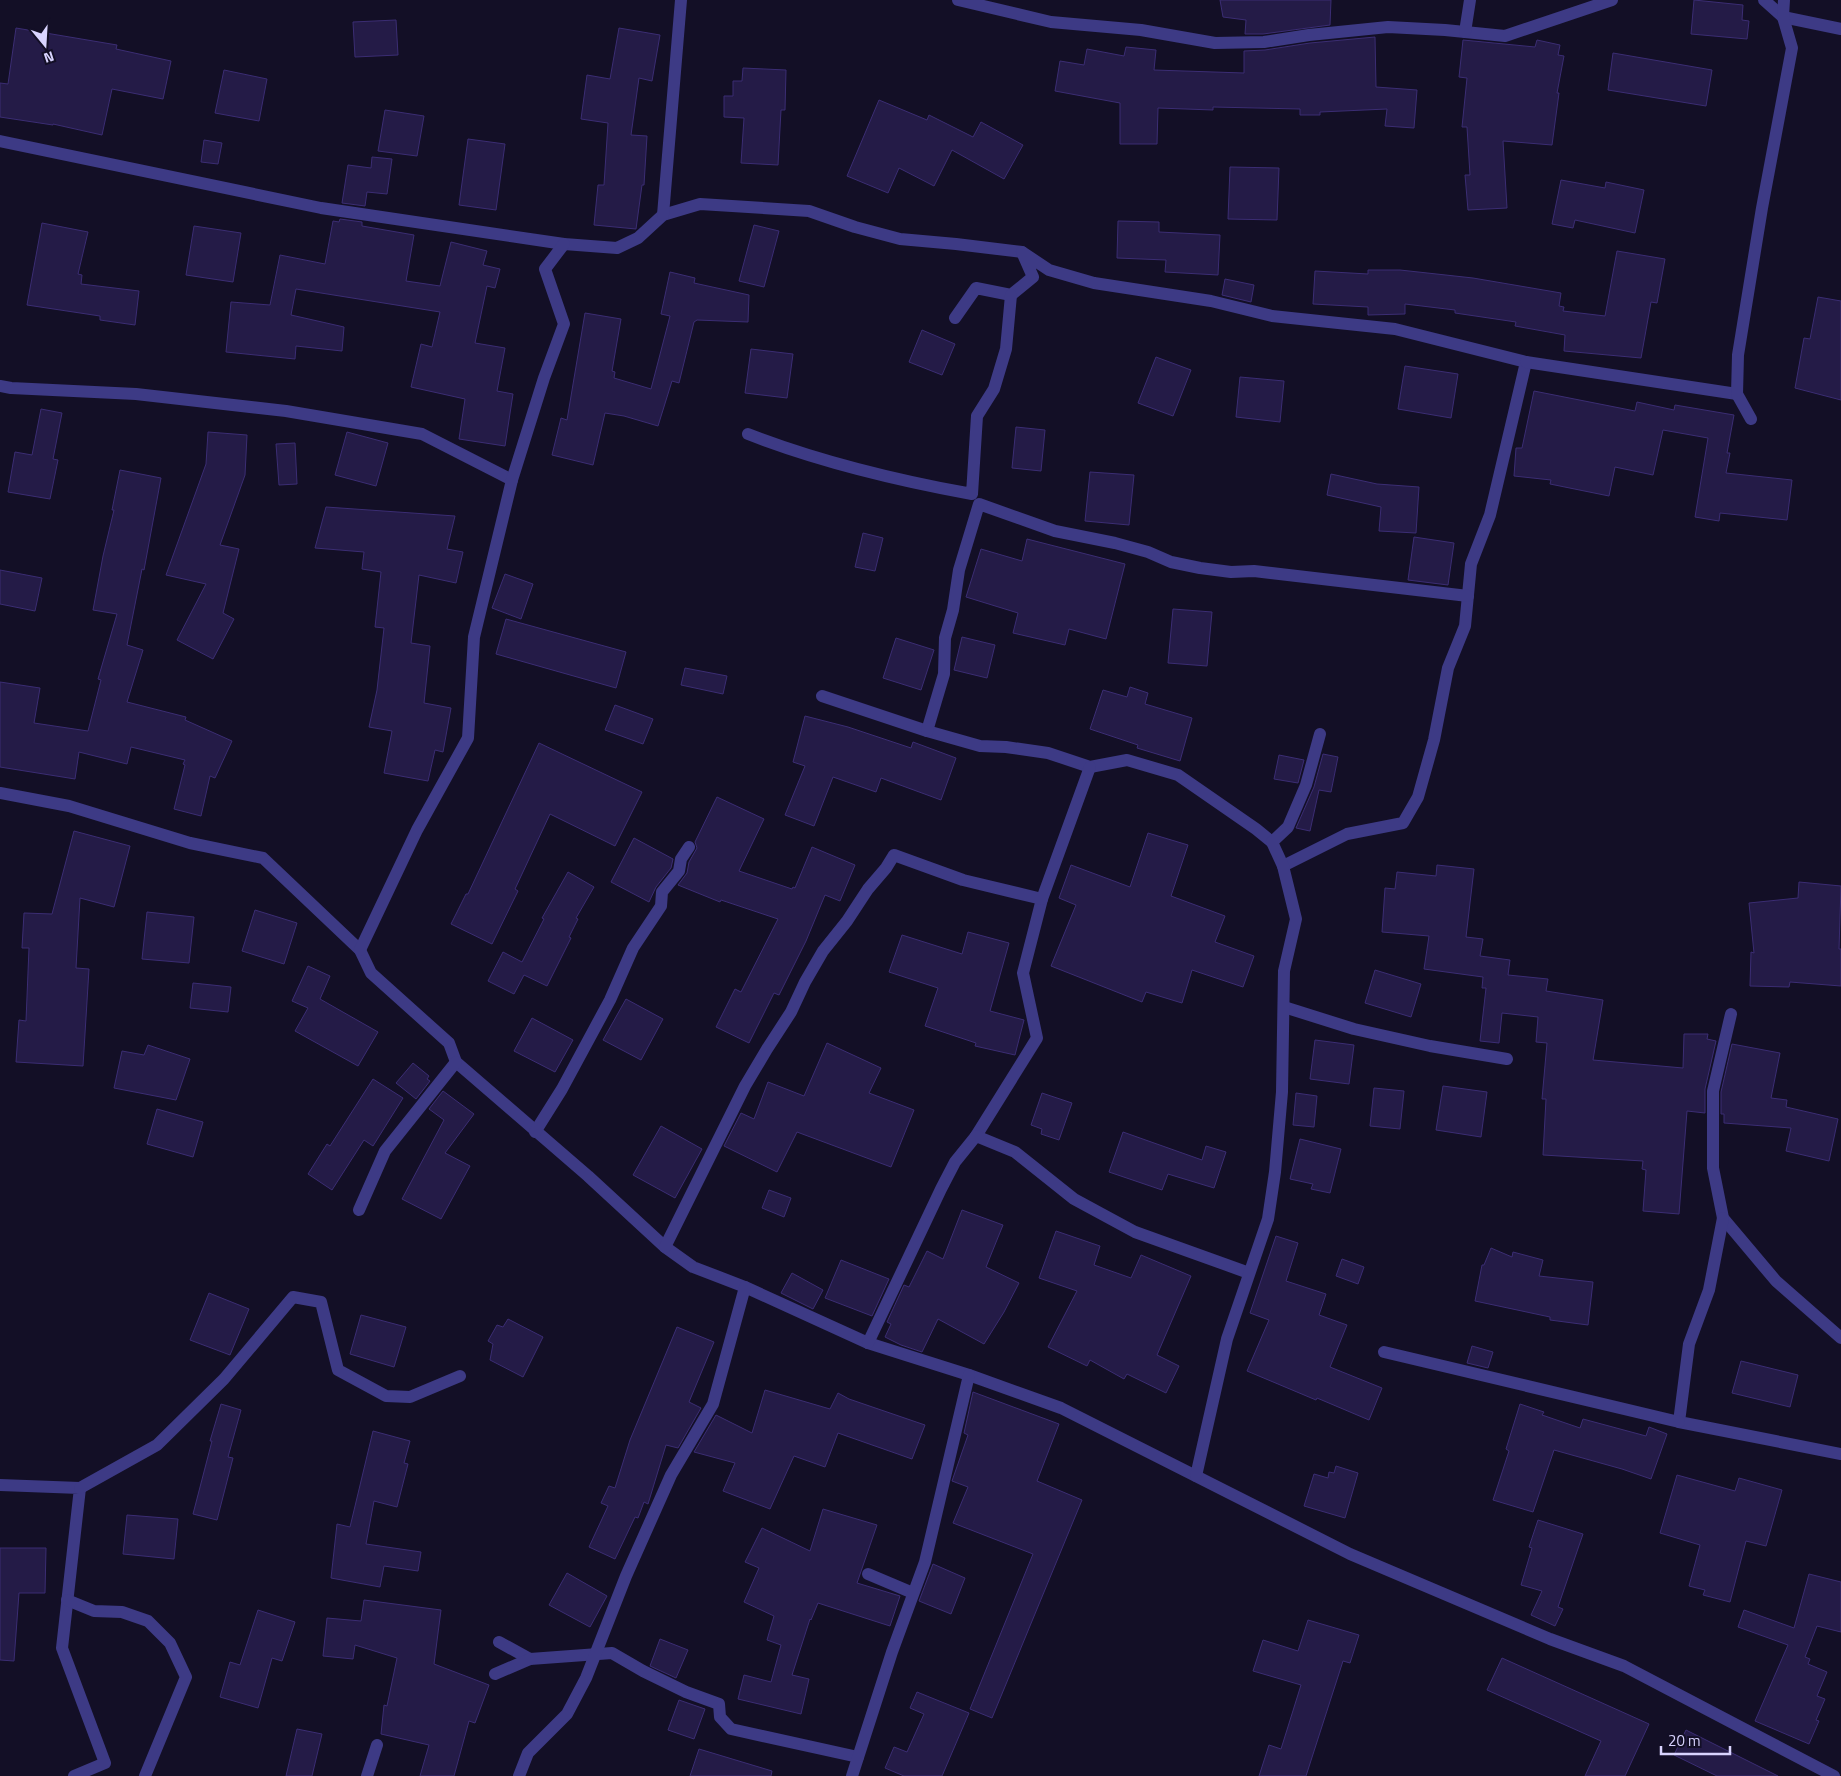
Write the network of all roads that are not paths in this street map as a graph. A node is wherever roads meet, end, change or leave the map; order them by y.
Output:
1 (681, 0) edge
2 (958, 0) edge
3 (1470, 0) edge
4 (1612, 0) edge
5 (1764, 0) edge
6 (1784, 0) edge
7 (1783, 17) junction
8 (1841, 29) edge
9 (1465, 32) junction
10 (0, 141) edge
11 (663, 215) junction
12 (564, 244) junction
13 (1022, 252) junction
14 (1011, 296) junction
15 (955, 318) dead end
16 (1526, 362) junction
17 (0, 386) edge
18 (1737, 394) junction
19 (1751, 419) dead end
20 (748, 434) dead end
21 (512, 480) junction
22 (975, 499) junction
23 (1468, 596) junction
24 (822, 696) dead end
25 (927, 731) junction
26 (1320, 734) dead end
27 (1090, 767) junction
28 (0, 793) edge
29 (1272, 842) junction
30 (689, 847) dead end
31 (1283, 866) junction
32 (1042, 899) junction
33 (360, 950) junction
34 (1284, 1007) junction
35 (1731, 1014) dead end
36 (1507, 1059) dead end
37 (456, 1062) junction
38 (535, 1132) junction
39 (976, 1136) junction
40 (359, 1210) dead end
41 (1722, 1218) junction
42 (665, 1247) junction
43 (1249, 1273) junction
44 (745, 1288) junction
45 (1841, 1338) edge
46 (868, 1343) junction
47 (1384, 1352) dead end
48 (969, 1375) junction
49 (460, 1376) dead end
50 (1679, 1422) junction
51 (1841, 1454) edge
52 (1196, 1476) junction
53 (0, 1485) edge
54 (80, 1488) junction
55 (868, 1574) dead end
56 (913, 1592) junction
57 (67, 1600) junction
58 (499, 1642) dead end
59 (596, 1653) junction
60 (530, 1659) junction
61 (495, 1674) dead end
62 (377, 1744) dead end
63 (858, 1757) junction
64 (74, 1776) edge
65 (145, 1776) edge
66 (367, 1776) edge
67 (520, 1776) edge
68 (852, 1776) edge
69 (1834, 1776) edge

1 - 11 street
2 - 9 street
3 - 9 street
4 - 9 street
5 - 7 street
6 - 7 street
7 - 8 street
7 - 18 street
10 - 12 street
11 - 12 street
11 - 13 street
12 - 21 street
13 - 14 street
13 - 16 street
14 - 15 street
14 - 22 street
16 - 18 street
16 - 23 street
17 - 21 street
18 - 19 street
20 - 22 street
21 - 33 street
22 - 23 street
22 - 25 street
23 - 31 street
24 - 25 street
25 - 27 street
26 - 29 street
27 - 29 street
27 - 32 street
28 - 33 street
29 - 31 street
30 - 38 street
31 - 34 street
32 - 39 street
32 - 42 street
33 - 37 street
34 - 36 street
34 - 43 street
35 - 41 street
37 - 38 street
37 - 40 street
38 - 42 street
39 - 43 street
39 - 46 street
41 - 45 street
41 - 50 street
42 - 44 street
43 - 52 street
44 - 46 street
44 - 59 street
46 - 48 street
47 - 50 street
48 - 52 street
48 - 56 street
49 - 54 street
50 - 51 street
52 - 69 street
53 - 54 street
54 - 57 street
55 - 56 street
56 - 63 street
57 - 64 street
57 - 65 street
58 - 60 street
59 - 60 street
59 - 63 street
59 - 67 street
60 - 61 street
62 - 66 street
63 - 68 street

